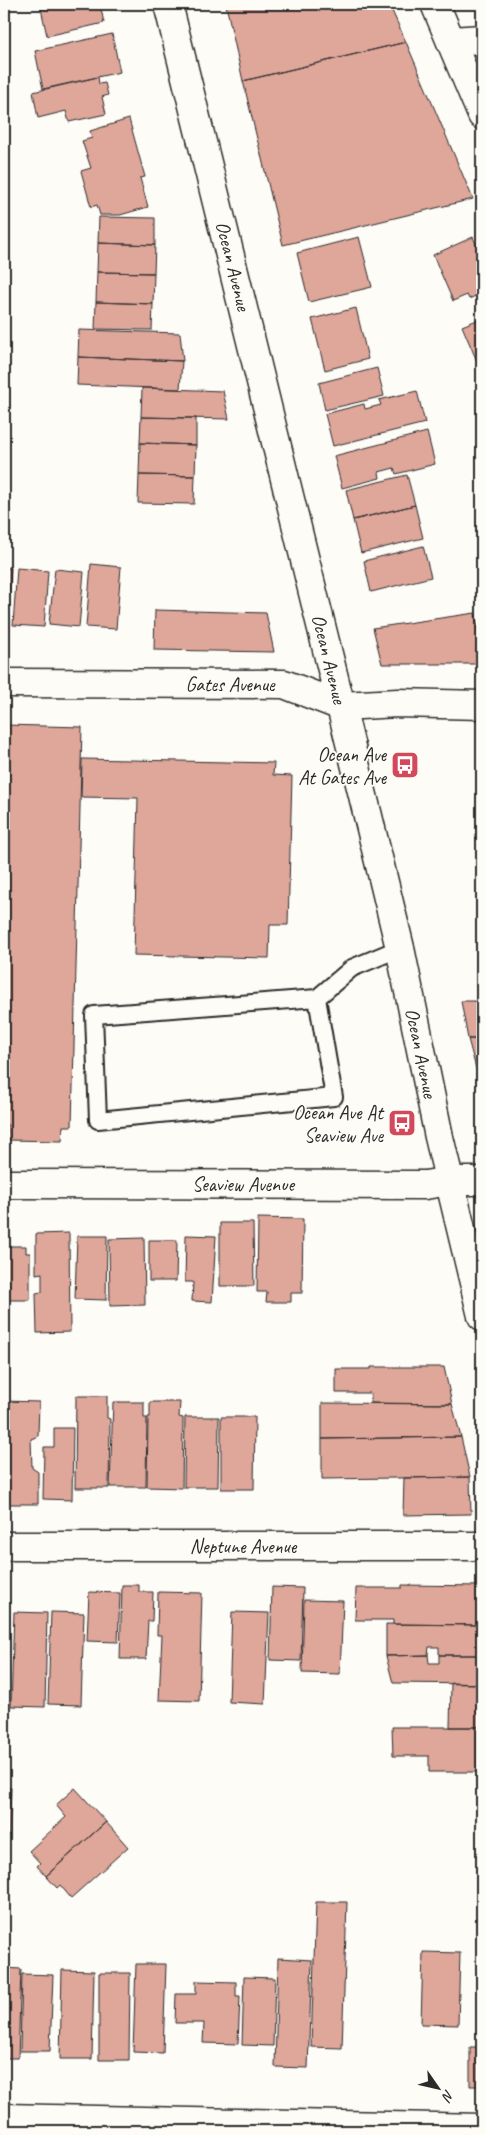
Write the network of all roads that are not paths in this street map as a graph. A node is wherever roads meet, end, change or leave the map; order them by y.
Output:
1 (168, 4) edge
2 (435, 4) edge
3 (482, 39) edge
4 (451, 41) junction
5 (482, 115) edge
6 (4, 683) edge
7 (482, 705) edge
8 (341, 706) junction
9 (400, 948) junction
10 (317, 998) junction
11 (450, 1181) junction
12 (482, 1181) edge
13 (4, 1184) edge
14 (482, 1316) edge
15 (4, 1546) edge
16 (482, 1546) edge
17 (4, 2118) edge
18 (482, 2128) edge

1 - 8 street, Ocean Avenue
2 - 4 street
3 - 4 street
4 - 5 street
6 - 8 street, Gates Avenue
7 - 8 street, Gates Avenue
8 - 9 street, Ocean Avenue
9 - 10 lane
9 - 11 street, Ocean Avenue
10 - 10 lane
11 - 12 street, Seaview Avenue
11 - 13 street, Seaview Avenue
11 - 14 street, Ocean Avenue
15 - 16 street, Neptune Avenue
17 - 18 street

